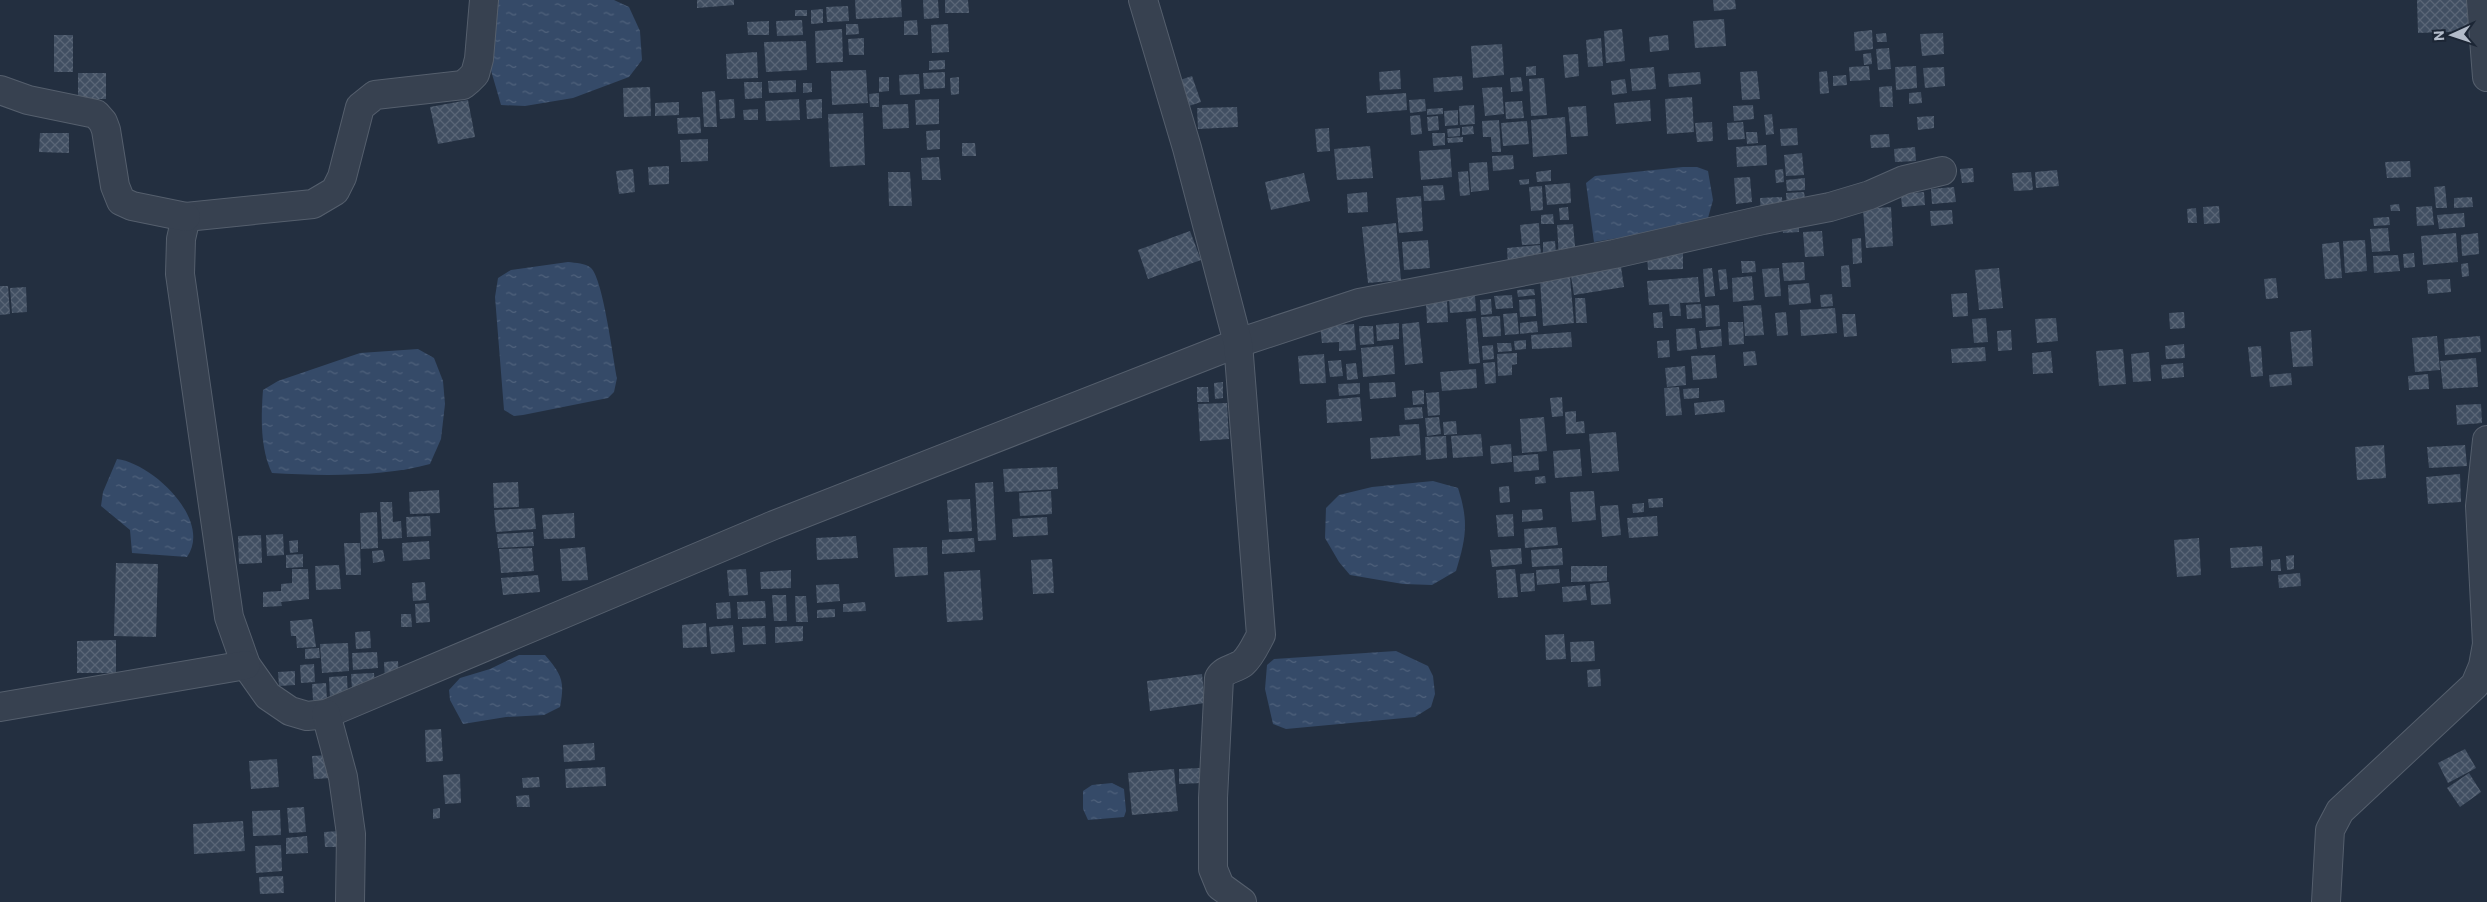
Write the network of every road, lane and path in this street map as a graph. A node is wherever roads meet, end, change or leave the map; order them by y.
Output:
1 (484, 0) edge
2 (1143, 0) edge
3 (2482, 0) edge
4 (2487, 77) edge
5 (0, 90) edge
6 (1942, 171) dead end
7 (186, 217) junction
8 (1238, 343) junction
9 (2487, 440) edge
10 (246, 665) junction
11 (0, 707) edge
12 (326, 714) junction
13 (350, 902) edge
14 (1242, 902) edge
15 (2326, 902) edge

1 - 7 street
2 - 8 street
3 - 4 street
5 - 7 street
6 - 8 street
7 - 10 street
8 - 12 street
8 - 14 street
9 - 15 street
10 - 11 street
10 - 12 street
12 - 13 street

